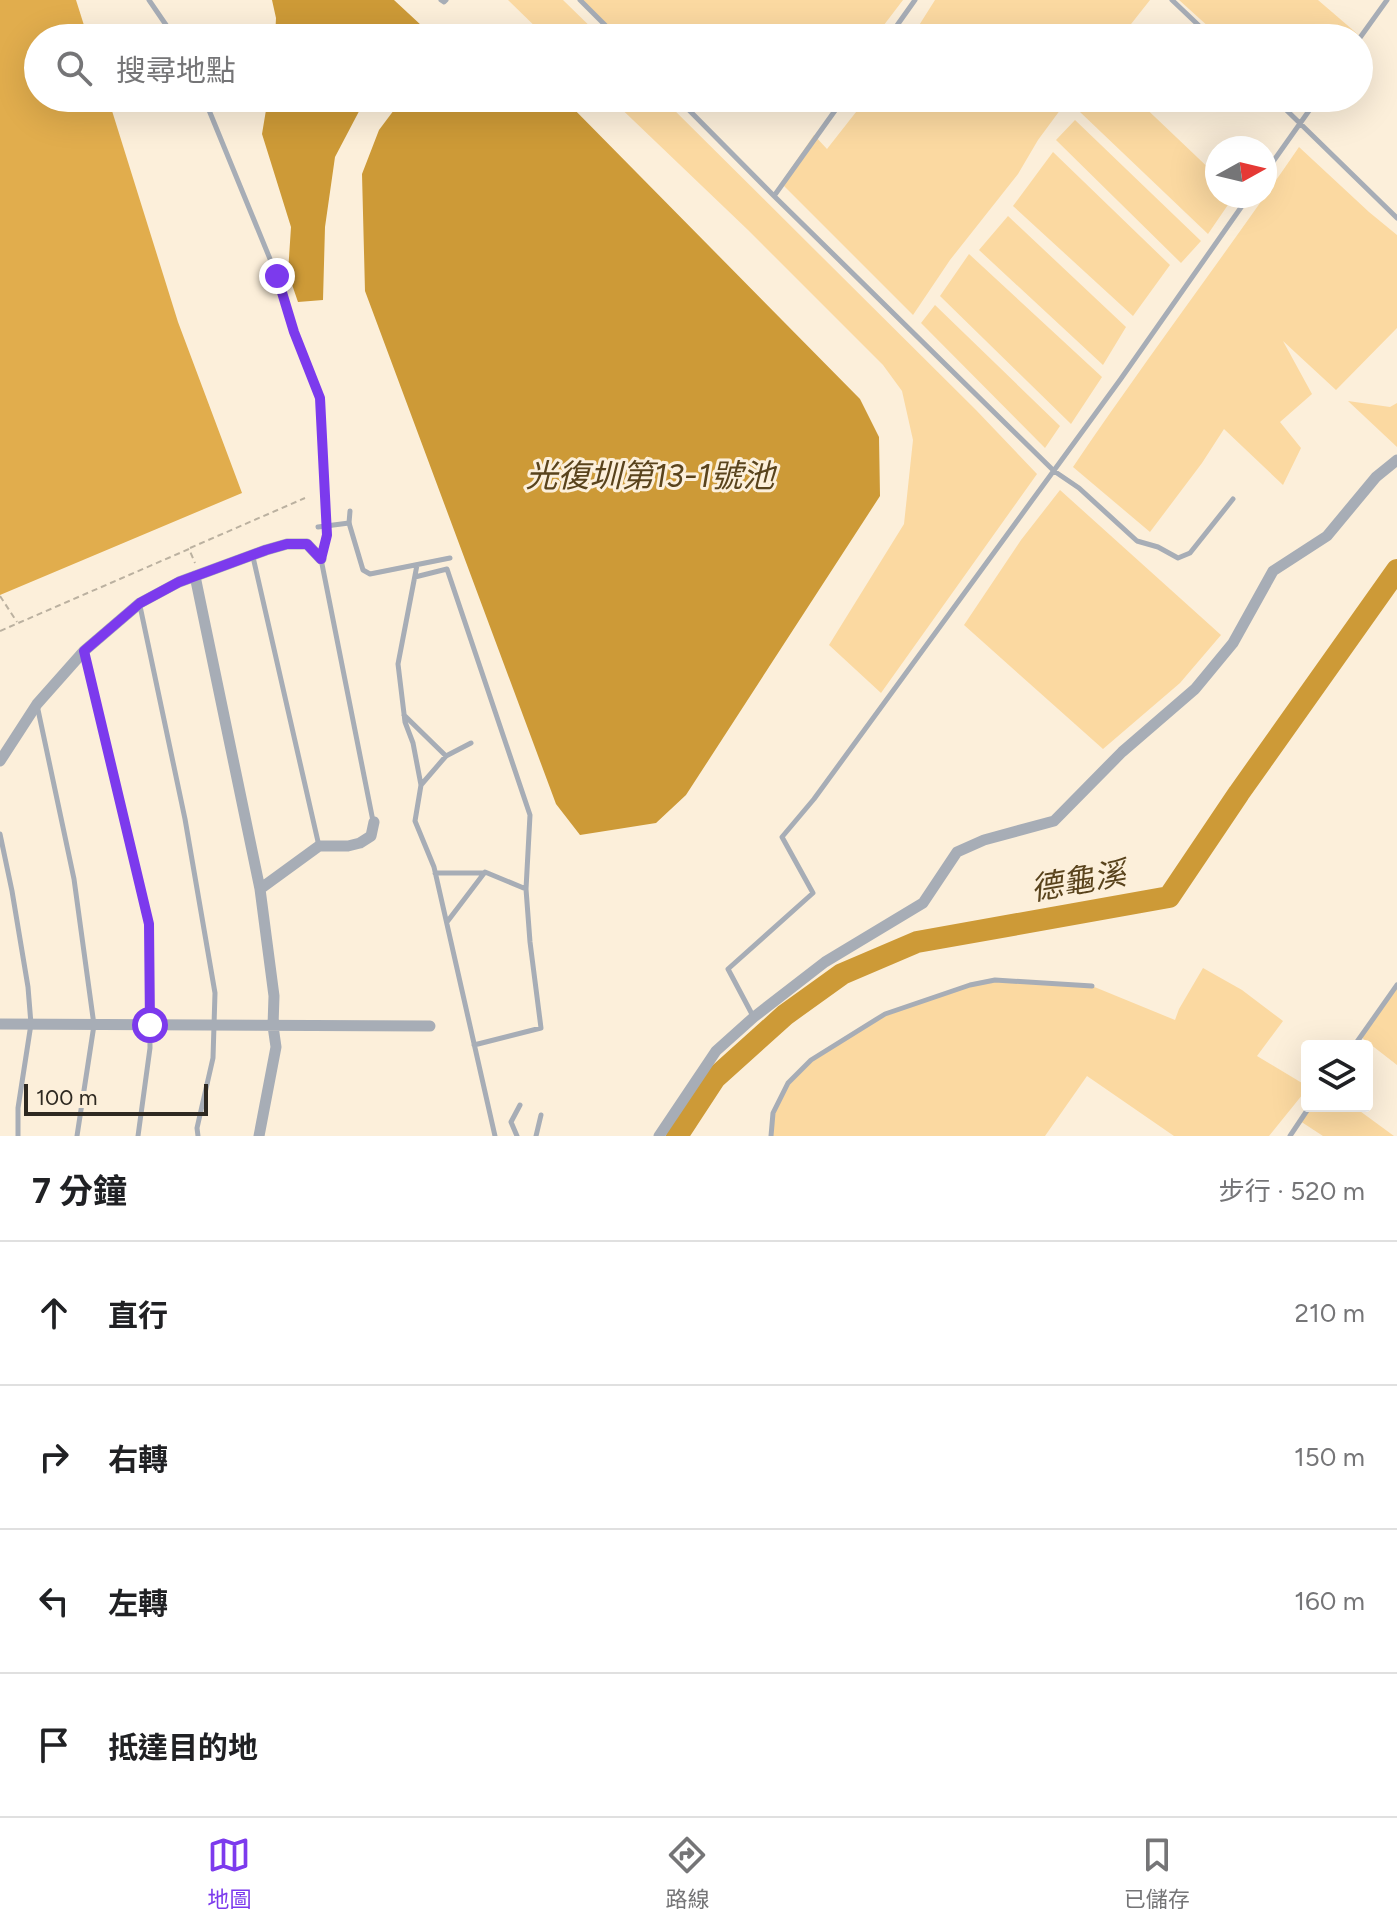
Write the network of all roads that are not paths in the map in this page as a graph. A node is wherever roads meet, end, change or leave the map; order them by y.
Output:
1 (149, 0) edge
2 (580, 0) edge
3 (915, 0) edge
4 (1172, 0) edge
5 (1387, 0) edge
6 (165, 24) edge
7 (604, 24) edge
8 (898, 24) edge
9 (1197, 24) edge
10 (1370, 24) edge
11 (210, 112) edge
12 (691, 112) edge
13 (834, 112) edge
14 (1289, 112) edge
15 (1308, 112) edge
16 (1300, 123) junction
17 (1277, 156) edge
18 (774, 196) junction
19 (1240, 208) edge
20 (1397, 218) edge
21 (320, 398) road end
22 (1397, 460) edge
23 (1054, 471) junction
24 (1233, 499) dead end
25 (350, 511) dead end
26 (349, 523) junction
27 (318, 527) dead end
28 (327, 535) road end
29 (253, 556) junction
30 (450, 558) dead end
31 (321, 559) junction
32 (417, 565) junction
33 (195, 576) junction
34 (415, 577) junction
35 (140, 603) junction
36 (84, 651) junction
37 (37, 704) junction
38 (404, 714) junction
39 (471, 743) dead end
40 (446, 756) junction
41 (0, 761) edge
42 (421, 785) junction
43 (374, 822) joint
44 (0, 834) edge
45 (319, 846) junction
46 (485, 872) junction
47 (435, 873) junction
48 (260, 889) junction
49 (526, 889) junction
50 (446, 923) junction
51 (1397, 985) edge
52 (1092, 986) dead end
53 (754, 1017) junction
54 (0, 1024) edge
55 (31, 1024) junction
56 (94, 1025) junction
57 (150, 1025) junction
58 (213, 1025) junction
59 (273, 1026) junction
60 (430, 1026) dead end
61 (1358, 1040) edge
62 (474, 1045) junction
63 (520, 1105) dead end
64 (1306, 1112) edge
65 (541, 1115) dead end
66 (18, 1136) edge
67 (77, 1136) edge
68 (138, 1136) edge
69 (198, 1136) edge
70 (259, 1136) edge
71 (495, 1136) edge
72 (517, 1136) edge
73 (536, 1136) edge
74 (659, 1136) edge
75 (771, 1136) edge
76 (1290, 1136) edge

1 - 6 lane
2 - 7 lane
3 - 8 lane
4 - 9 lane
5 - 10 lane
11 - 21 lane
12 - 18 lane
13 - 18 lane
14 - 16 lane
15 - 16 lane
16 - 17 lane
16 - 20 lane
18 - 23 lane
19 - 23 lane
22 - 53 street
23 - 24 lane
23 - 53 lane
25 - 26 lane
26 - 27 lane, bridge
26 - 32 lane
28 - 31 lane
29 - 31 street
29 - 33 street
29 - 45 lane
30 - 32 lane
31 - 43 lane
32 - 34 lane
33 - 35 street
33 - 48 street
34 - 38 lane
34 - 49 lane
35 - 36 street
35 - 58 lane
36 - 37 street
36 - 57 lane
37 - 41 street
37 - 56 lane
38 - 40 lane
38 - 42 lane
39 - 40 lane
40 - 42 lane
42 - 47 lane
43 - 45 street
44 - 55 lane
45 - 48 street
46 - 47 lane
46 - 49 lane
46 - 50 lane
47 - 50 lane
48 - 59 street
49 - 62 lane
50 - 62 lane
51 - 61 lane
52 - 75 lane
53 - 74 street
54 - 55 street
55 - 56 street
55 - 66 lane
56 - 57 street
56 - 67 lane
57 - 58 street
57 - 68 lane
58 - 59 street
58 - 69 lane
59 - 60 street
59 - 70 street
62 - 71 lane
63 - 72 lane
64 - 76 lane
65 - 73 lane

